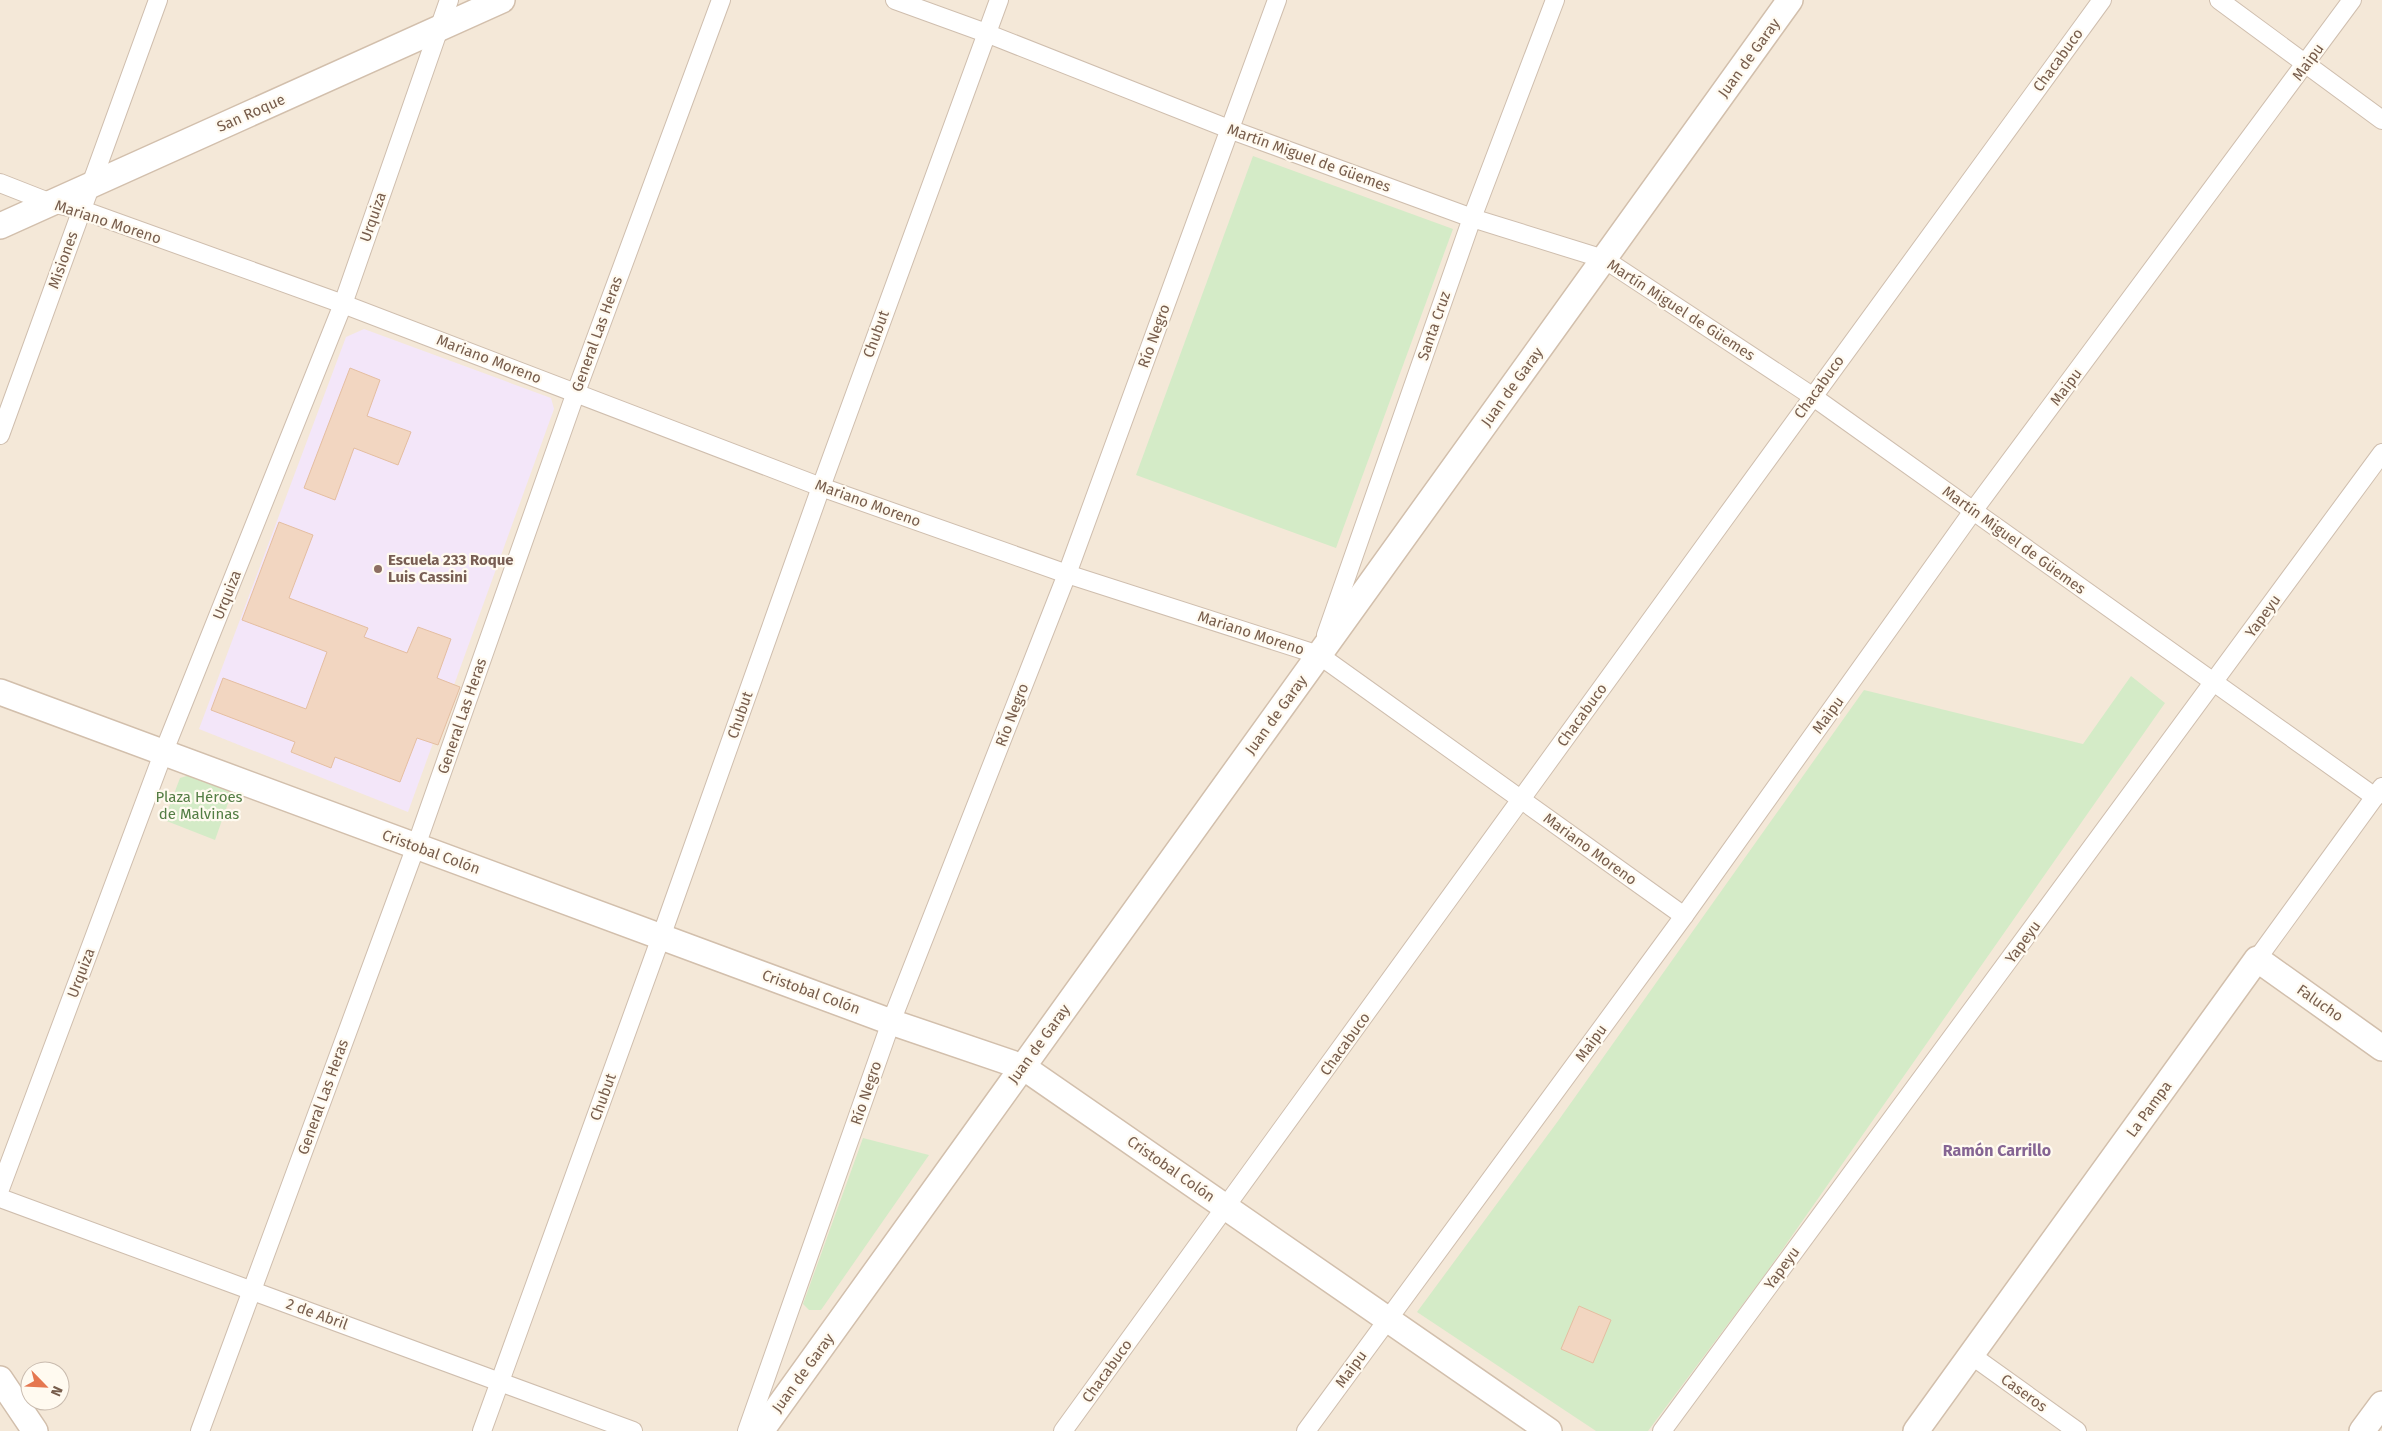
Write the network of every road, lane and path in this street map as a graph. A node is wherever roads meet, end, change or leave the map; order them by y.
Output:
1 (158, 0) edge
2 (449, 0) edge
3 (502, 0) edge
4 (721, 0) edge
5 (895, 0) edge
6 (999, 0) edge
7 (1277, 0) edge
8 (1555, 0) edge
9 (1790, 0) edge
10 (2102, 0) edge
11 (2219, 0) edge
12 (2352, 0) edge
13 (438, 29) junction
14 (986, 33) junction
15 (2307, 64) junction
16 (2382, 120) edge
17 (1229, 129) junction
18 (0, 184) edge
19 (91, 185) junction
20 (50, 203) junction
21 (82, 210) junction
22 (1472, 218) junction
23 (0, 226) edge
24 (1604, 259) junction
25 (343, 304) junction
26 (576, 392) junction
27 (1812, 396) junction
28 (0, 435) edge
29 (2382, 453) edge
30 (820, 487) junction
31 (1973, 511) junction
32 (1067, 574) junction
33 (1319, 655) junction
34 (2214, 683) junction
35 (0, 692) edge
36 (164, 752) junction
37 (2378, 792) edge
38 (1522, 800) junction
39 (416, 846) junction
40 (1684, 916) junction
41 (661, 937) junction
42 (2257, 959) junction
43 (891, 1022) junction
44 (2382, 1048) edge
45 (1023, 1067) junction
46 (0, 1188) edge
47 (0, 1198) edge
48 (1227, 1208) junction
49 (252, 1290) junction
50 (1387, 1319) junction
51 (1971, 1355) junction
52 (0, 1380) edge
53 (500, 1381) junction
54 (2382, 1404) edge
55 (35, 1431) edge
56 (200, 1431) edge
57 (482, 1431) edge
58 (634, 1431) edge
59 (747, 1431) edge
60 (761, 1431) edge
61 (1063, 1431) edge
62 (1306, 1431) edge
63 (1549, 1431) edge
64 (1662, 1431) edge
65 (1916, 1431) edge
66 (2076, 1431) edge
67 (2362, 1431) edge

1 - 19 street, Misiones
2 - 13 street, Urquiza
3 - 13 street, San Roque
4 - 26 street, General Las Heras
5 - 14 street, Martín Miguel de Güemes
6 - 14 street, Chubut
7 - 17 street, Río Negro
8 - 22 street, Santa Cruz
9 - 24 street, Juan de Garay
10 - 27 street, Chacabuco
11 - 15 street
12 - 15 street, Maipu
13 - 19 street, San Roque
13 - 25 street, Urquiza
14 - 17 street, Martín Miguel de Güemes
14 - 30 street, Chubut
15 - 16 street
15 - 31 street, Maipu
17 - 22 street, Martín Miguel de Güemes
17 - 32 street, Río Negro
18 - 20 street, Mariano Moreno
19 - 20 street, San Roque
19 - 21 street, Misiones
20 - 21 street, Mariano Moreno
20 - 23 street, San Roque
21 - 25 street, Mariano Moreno
21 - 28 street, Misiones
22 - 24 street, Martín Miguel de Güemes
22 - 33 street, Santa Cruz
24 - 27 street, Martín Miguel de Güemes
24 - 33 street, Juan de Garay
25 - 26 street, Mariano Moreno
25 - 36 street, Urquiza
26 - 30 street, Mariano Moreno
26 - 39 street, General Las Heras
27 - 31 street, Martín Miguel de Güemes
27 - 38 street, Chacabuco
29 - 34 street, Yapeyu
30 - 32 street, Mariano Moreno
30 - 41 street, Chubut
31 - 34 street, Martín Miguel de Güemes
31 - 40 street, Maipu
32 - 33 street, Mariano Moreno
32 - 43 street, Río Negro
33 - 38 street, Mariano Moreno
33 - 45 street, Juan de Garay
34 - 37 street, Martín Miguel de Güemes
34 - 64 street, Yapeyu
35 - 36 street, Cristobal Colón
36 - 39 street, Cristobal Colón
36 - 46 street, Urquiza
37 - 42 street, La Pampa
38 - 40 street, Mariano Moreno
38 - 48 street, Chacabuco
39 - 41 street, Cristobal Colón
39 - 49 street, General Las Heras
40 - 50 street, Maipu
41 - 43 street, Cristobal Colón
41 - 53 street, Chubut
42 - 44 street, Falucho
42 - 51 street, La Pampa
43 - 45 street, Cristobal Colón
43 - 59 street, Río Negro
45 - 48 street, Cristobal Colón
45 - 60 street, Juan de Garay
47 - 49 street, 2 de Abril
48 - 50 street, Cristobal Colón
48 - 61 street, Chacabuco
49 - 53 street, 2 de Abril
49 - 56 street, General Las Heras
50 - 62 street, Maipu
50 - 63 street, Cristobal Colón
51 - 65 street, La Pampa
51 - 66 street, Caseros
52 - 55 street
53 - 57 street, Chubut
53 - 58 street, 2 de Abril
54 - 67 street

